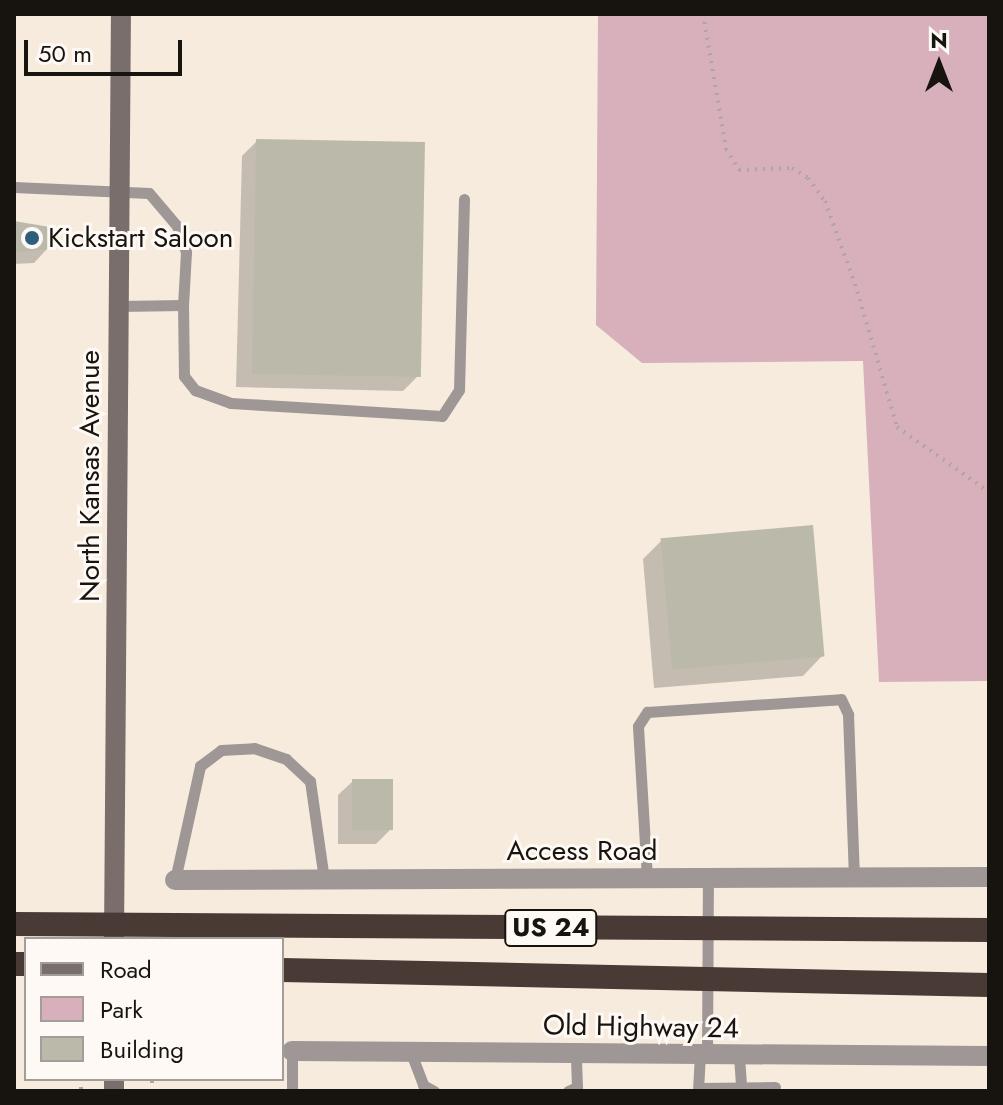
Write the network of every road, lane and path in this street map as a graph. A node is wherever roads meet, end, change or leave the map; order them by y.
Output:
1 (121, 14) edge
2 (703, 14) edge
3 (14, 187) edge
4 (120, 187) junction
5 (464, 199) dead end
6 (183, 305) junction
7 (119, 306) junction
8 (989, 492) edge
9 (989, 877) edge
10 (647, 878) junction
11 (708, 878) junction
12 (854, 878) junction
13 (324, 879) junction
14 (175, 880) joint
15 (14, 924) edge
16 (989, 930) edge
17 (708, 931) junction
18 (114, 932) edge
19 (284, 970) edge
20 (708, 983) junction
21 (989, 985) edge
22 (292, 1051) joint
23 (411, 1053) junction
24 (576, 1055) junction
25 (739, 1056) junction
26 (989, 1056) edge
27 (704, 1057) junction
28 (741, 1087) junction
29 (775, 1087) dead end
30 (575, 1090) edge
31 (699, 1090) edge
32 (292, 1091) edge
33 (434, 1091) edge

1 - 4 street, North Kansas Avenue
2 - 8 path
3 - 4 lane
4 - 6 lane
4 - 7 street, North Kansas Avenue
5 - 6 lane
6 - 7 lane
7 - 18 street, North Kansas Avenue
9 - 12 street, Access Road
10 - 11 street, Access Road
10 - 12 lane
10 - 13 street, Access Road
11 - 12 street, Access Road
11 - 17 lane
13 - 14 street, Access Road
13 - 14 lane
15 - 18 highway, US 24
16 - 17 highway, US 24
17 - 18 highway, US 24
17 - 20 lane
19 - 20 highway, US 24
20 - 21 highway, US 24
20 - 27 lane
22 - 23 street, Old Highway 24
22 - 32 lane
23 - 24 street, Old Highway 24
23 - 33 lane
24 - 27 street, Old Highway 24
24 - 30 lane
25 - 26 street, Old Highway 24
25 - 27 street, Old Highway 24
25 - 28 lane
27 - 31 lane
28 - 29 lane
28 - 31 lane

